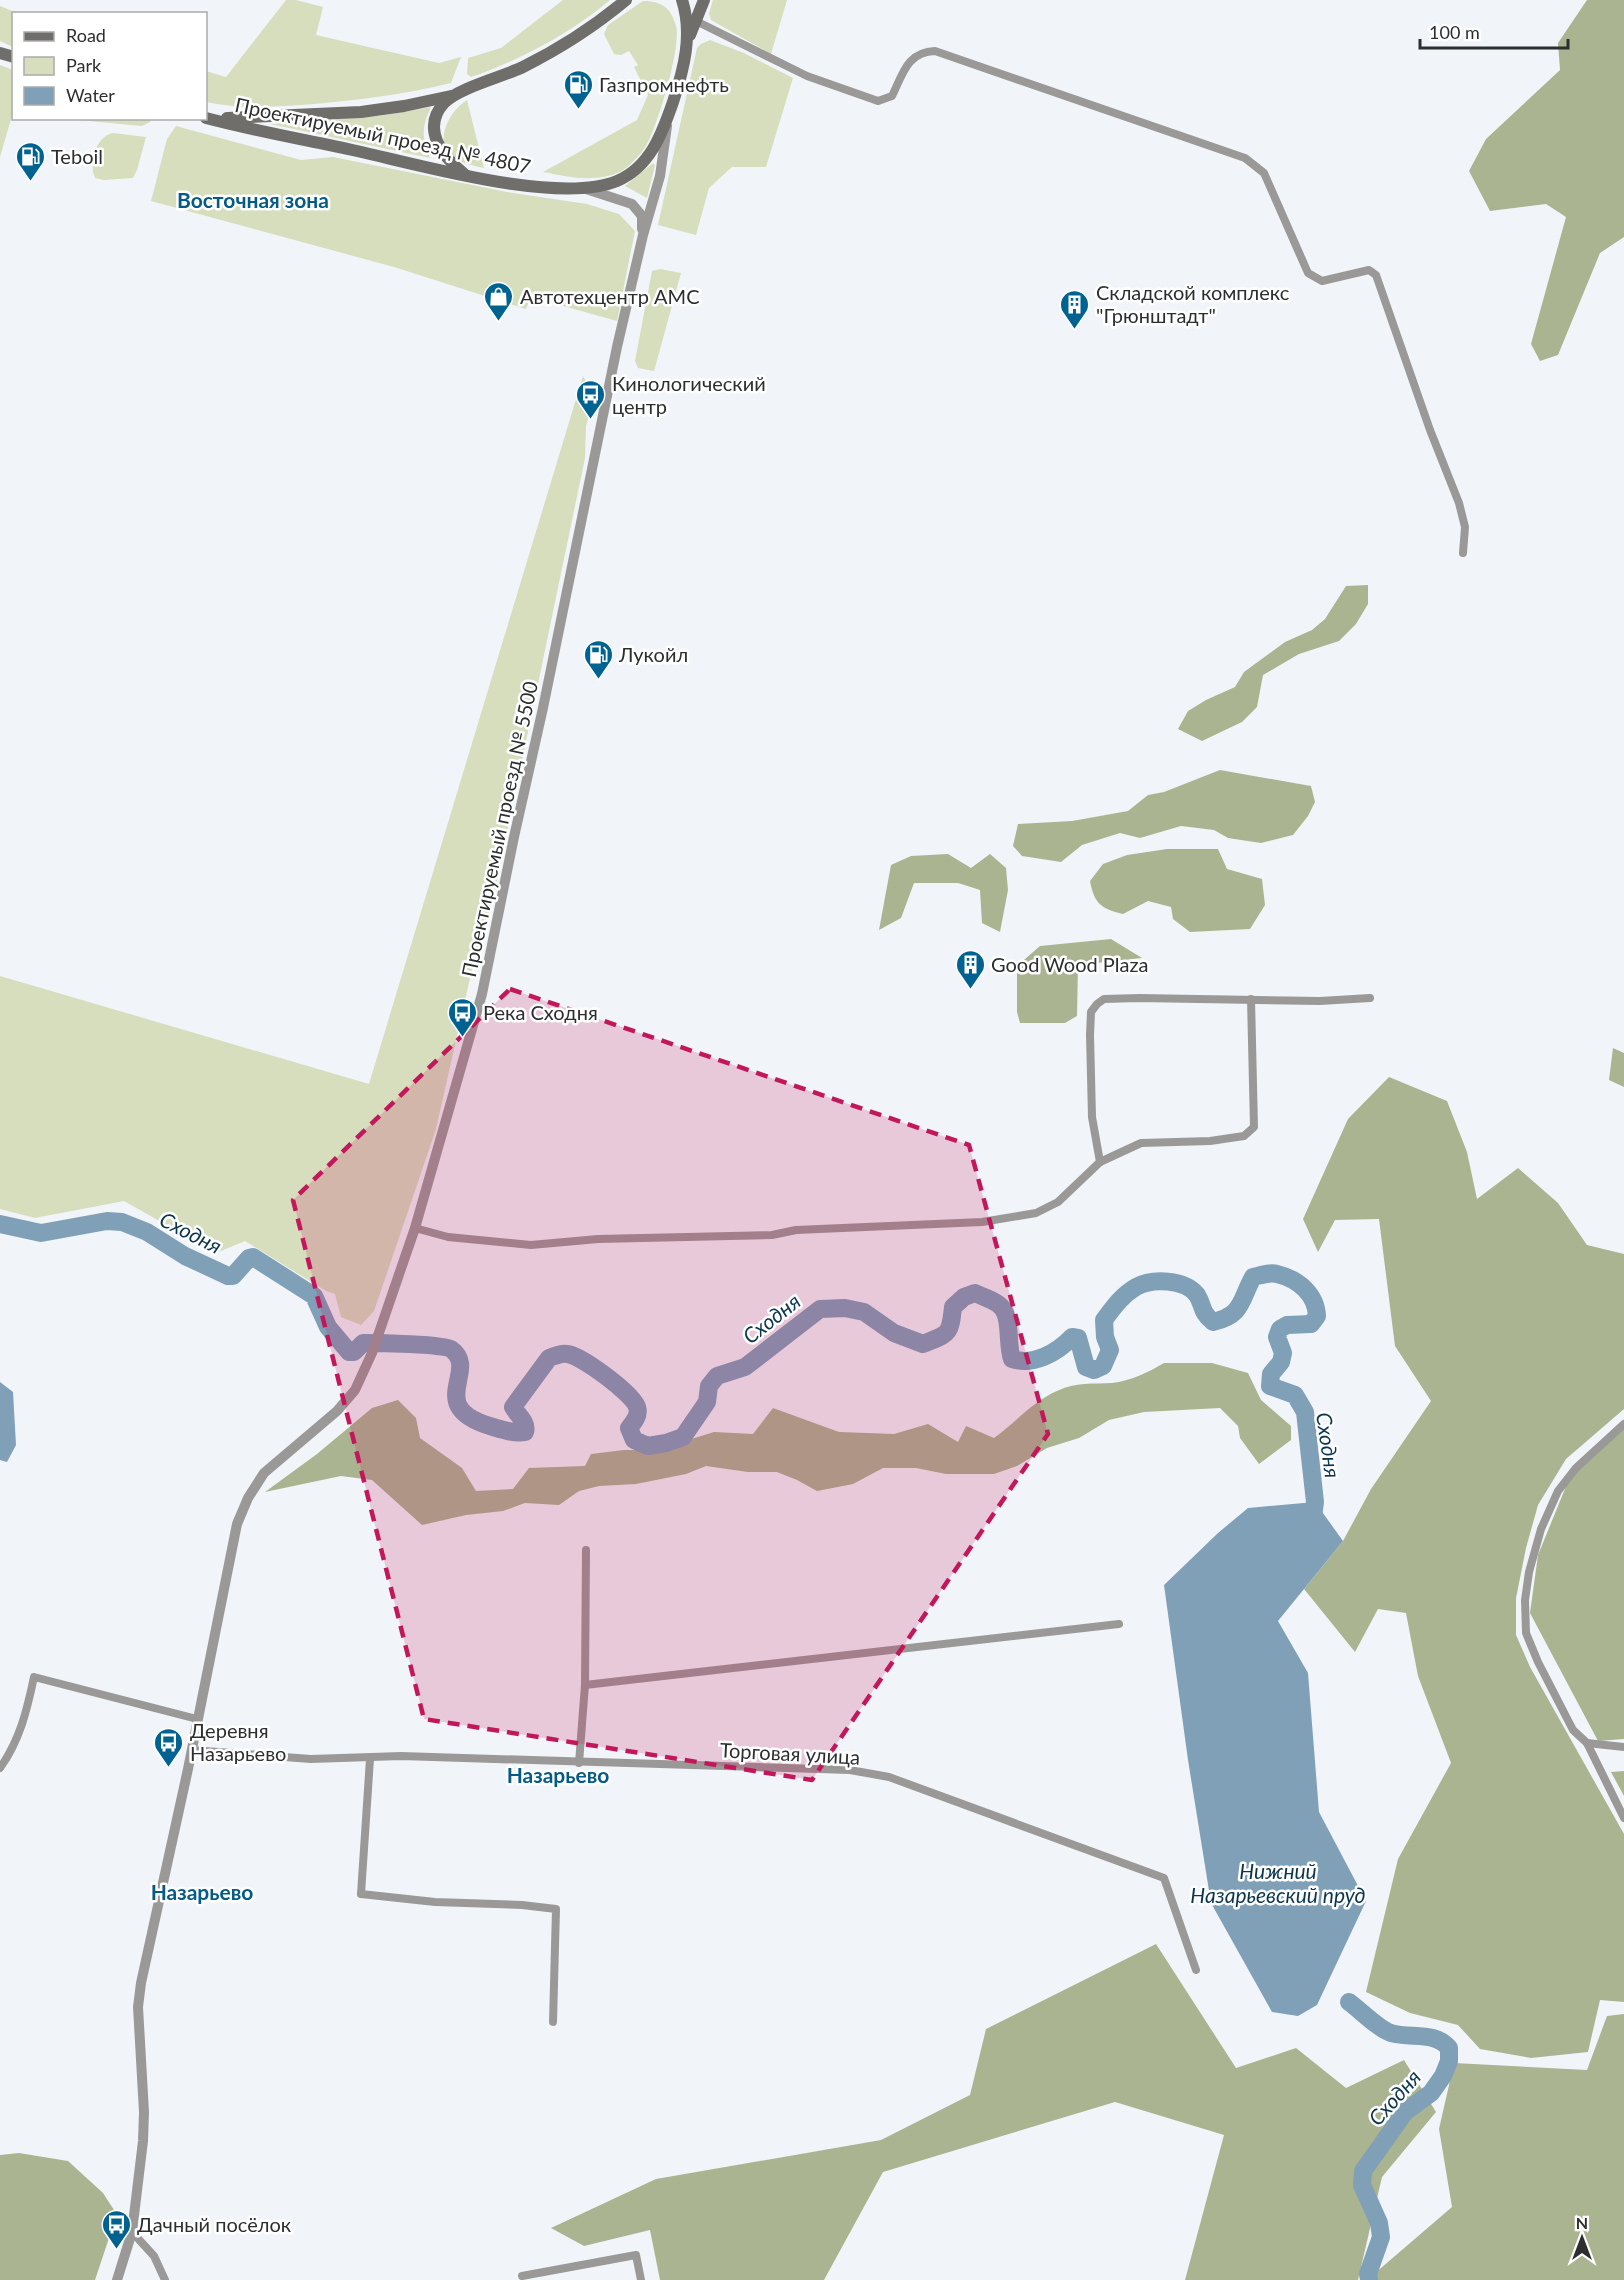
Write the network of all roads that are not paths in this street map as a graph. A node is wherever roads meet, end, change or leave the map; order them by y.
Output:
1 (626, 0) edge
2 (682, 0) edge
3 (704, 0) edge
4 (696, 21) junction
5 (688, 39) junction
6 (455, 95) junction
7 (668, 116) junction
8 (207, 118) edge
9 (207, 118) edge
10 (466, 175) junction
11 (586, 189) junction
12 (643, 236) junction
13 (1463, 553) dead end
14 (1370, 998) dead end
15 (1251, 999) junction
16 (1100, 1162) junction
17 (415, 1228) junction
18 (1624, 1424) edge
19 (586, 1550) dead end
20 (1119, 1624) dead end
21 (585, 1685) junction
22 (197, 1719) junction
23 (1587, 1743) junction
24 (1624, 1747) edge
25 (191, 1750) junction
26 (370, 1759) junction
27 (579, 1763) junction
28 (0, 1768) edge
29 (1624, 1818) edge
30 (1196, 1970) dead end
31 (553, 2022) dead end
32 (132, 2232) junction
33 (522, 2276) dead end
34 (117, 2280) edge
35 (165, 2280) edge
36 (642, 2280) edge

1 - 6 main road, Проектируемый проезд № 4807
2 - 5 main road
3 - 4 main road
4 - 5 main road
4 - 13 street
5 - 7 main road, Проектируемый проезд № 4807
6 - 8 main road, Проектируемый проезд № 4807
6 - 10 main road
7 - 11 main road, Проектируемый проезд № 4807
7 - 12 street, Проектируемый проезд № 5500
9 - 10 main road, Проектируемый проезд № 4807
10 - 11 main road, Проектируемый проезд № 4807
11 - 12 street, Проектируемый проезд № 5500
12 - 17 street, Проектируемый проезд № 5500
14 - 15 street
15 - 16 street
15 - 16 street
16 - 17 street
17 - 22 street, Проектируемый проезд № 5500
18 - 23 street
19 - 21 street
20 - 21 street
21 - 27 street
22 - 25 street, Проектируемый проезд № 5500
22 - 28 street
23 - 24 street
23 - 29 street
25 - 26 street, Торговая улица
25 - 32 street, Проектируемый проезд № 5500
26 - 27 street, Торговая улица
26 - 31 street
27 - 30 street, Торговая улица
32 - 34 street, Проектируемый проезд № 5500
32 - 35 street
33 - 36 street

